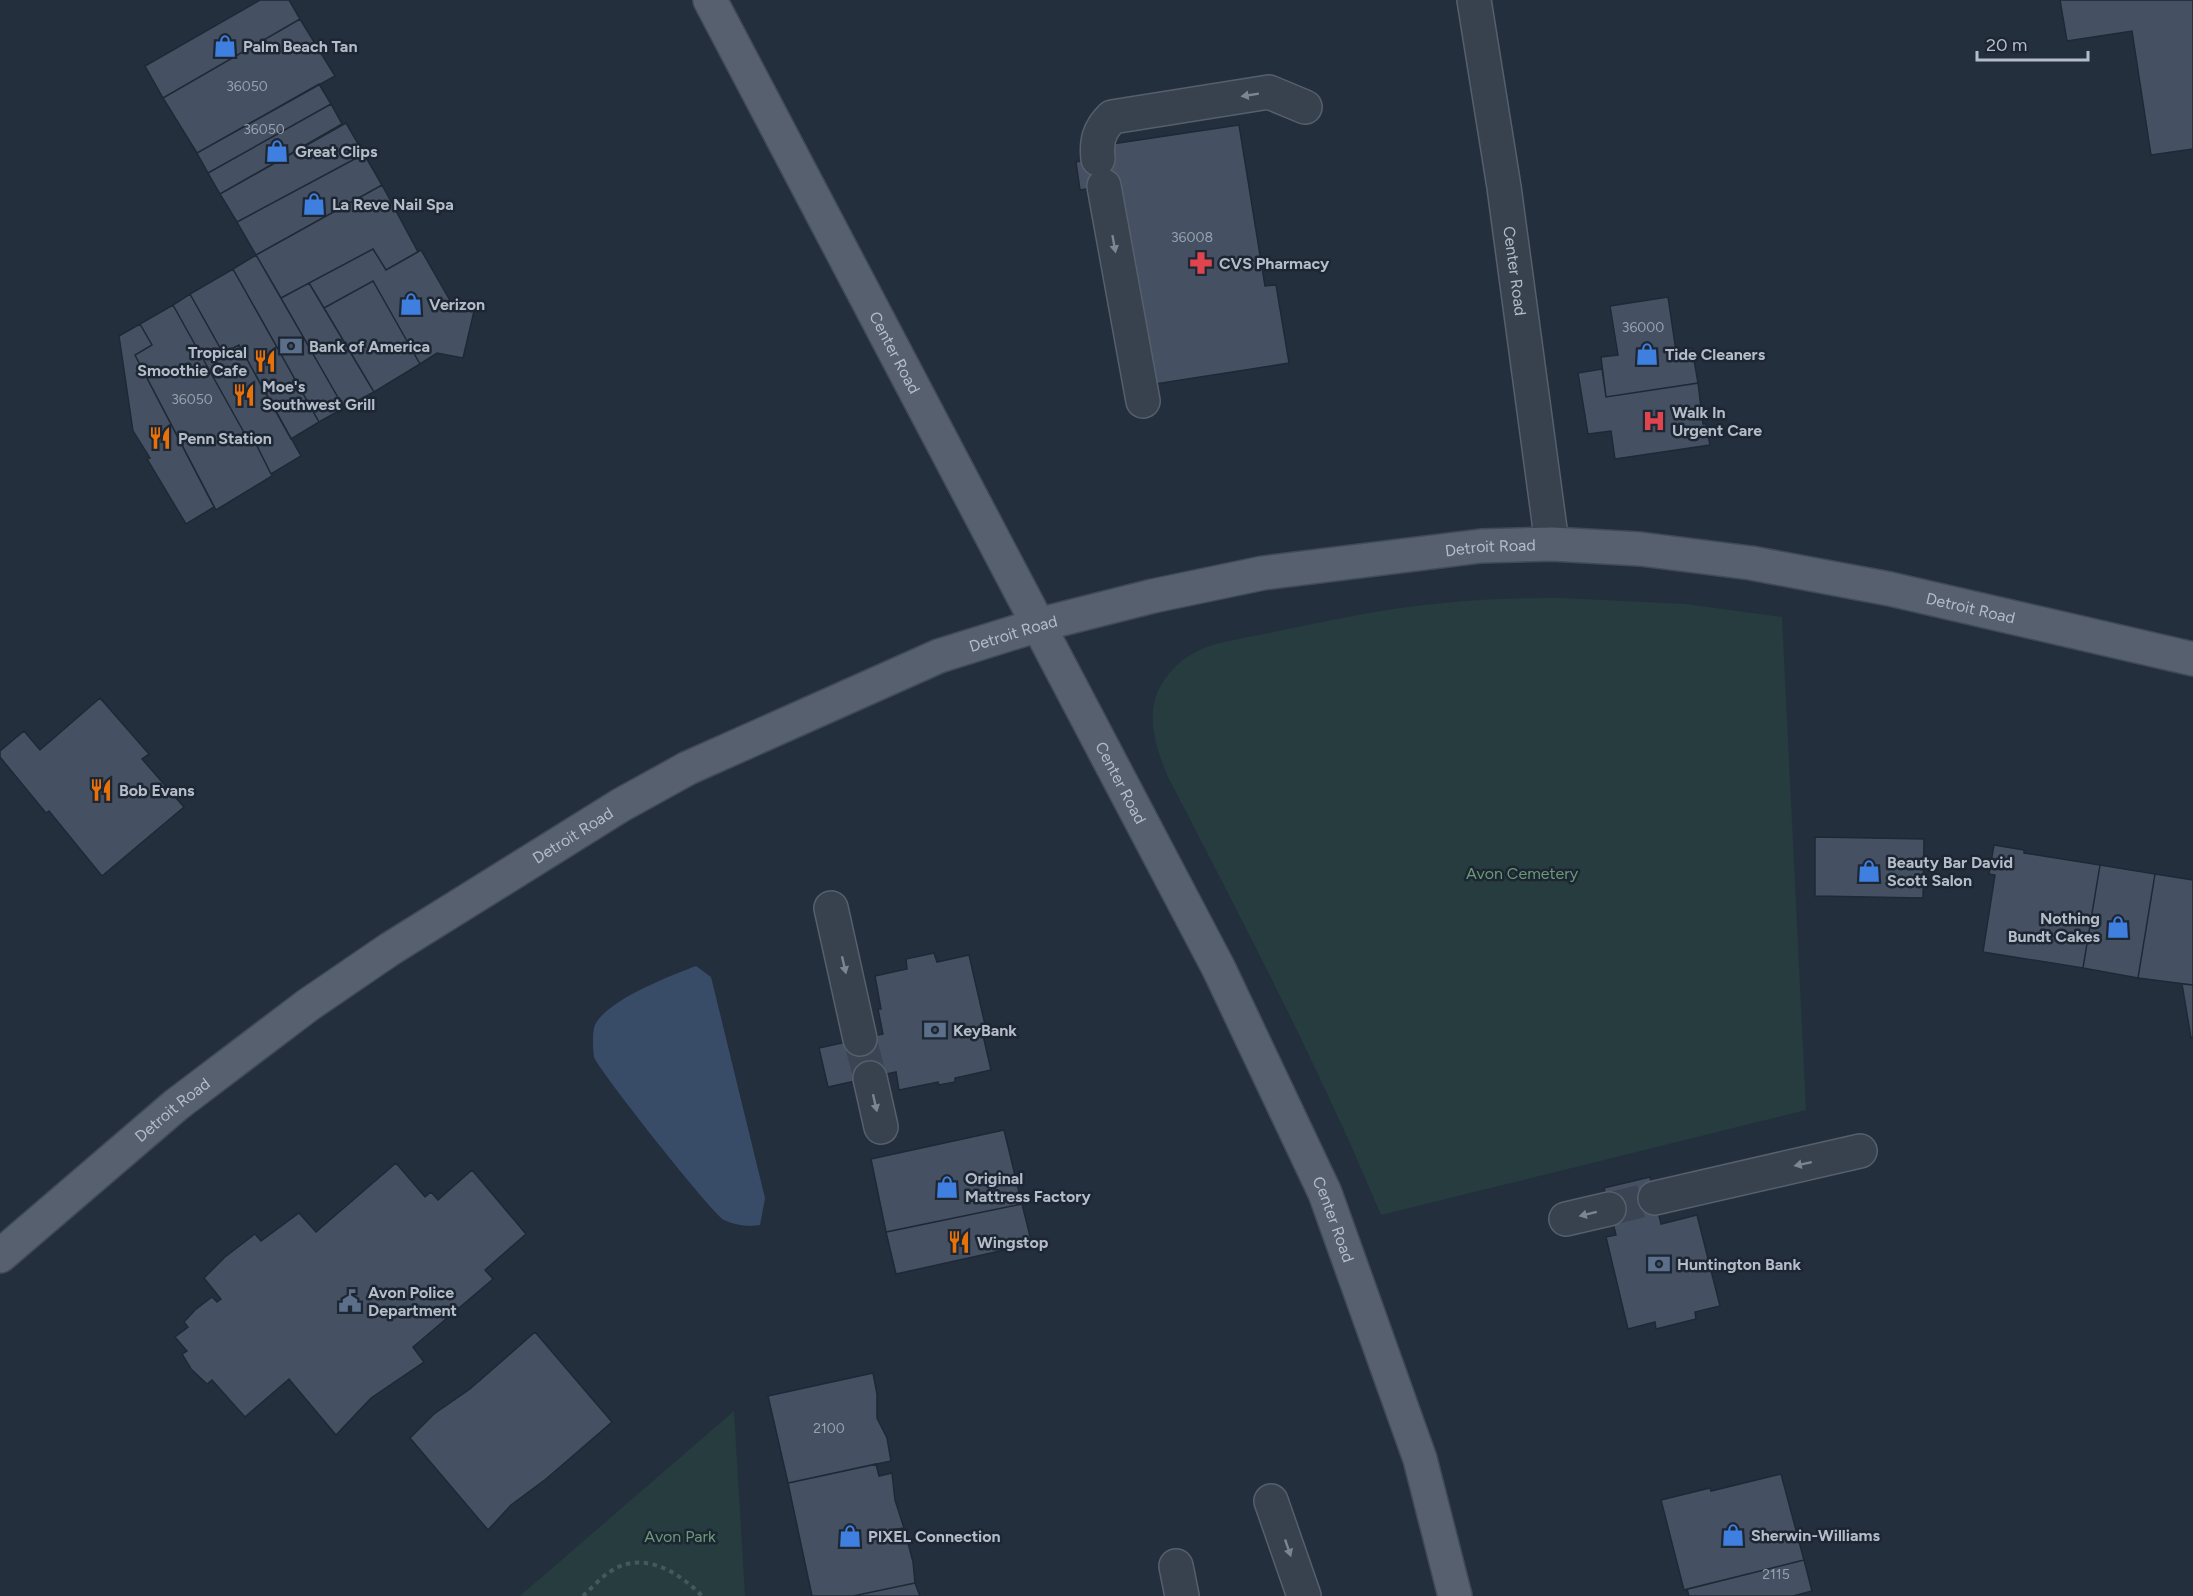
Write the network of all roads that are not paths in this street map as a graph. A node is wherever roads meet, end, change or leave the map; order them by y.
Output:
1 (710, 0) edge
2 (1474, 0) edge
3 (1305, 107) dead end
4 (1143, 401) dead end
5 (1552, 544) junction
6 (1038, 625) junction
7 (2193, 659) edge
8 (831, 908) dead end
9 (860, 1039) tunnel mouth
10 (870, 1078) tunnel mouth
11 (881, 1127) dead end
12 (1860, 1151) dead end
13 (1655, 1198) tunnel mouth
14 (1609, 1209) tunnel mouth
15 (1566, 1219) dead end
16 (0, 1256) edge
17 (1271, 1501) dead end
18 (1304, 1596) edge
19 (1455, 1596) edge

1 - 6 main road, Center Road
2 - 5 street, Center Road
3 -> 4 street
5 - 6 main road, Detroit Road
5 - 7 main road, Detroit Road
6 - 16 main road, Detroit Road
6 - 19 main road, Center Road
8 -> 9 street
10 -> 11 street
12 -> 13 street
14 -> 15 street
17 -> 18 street

